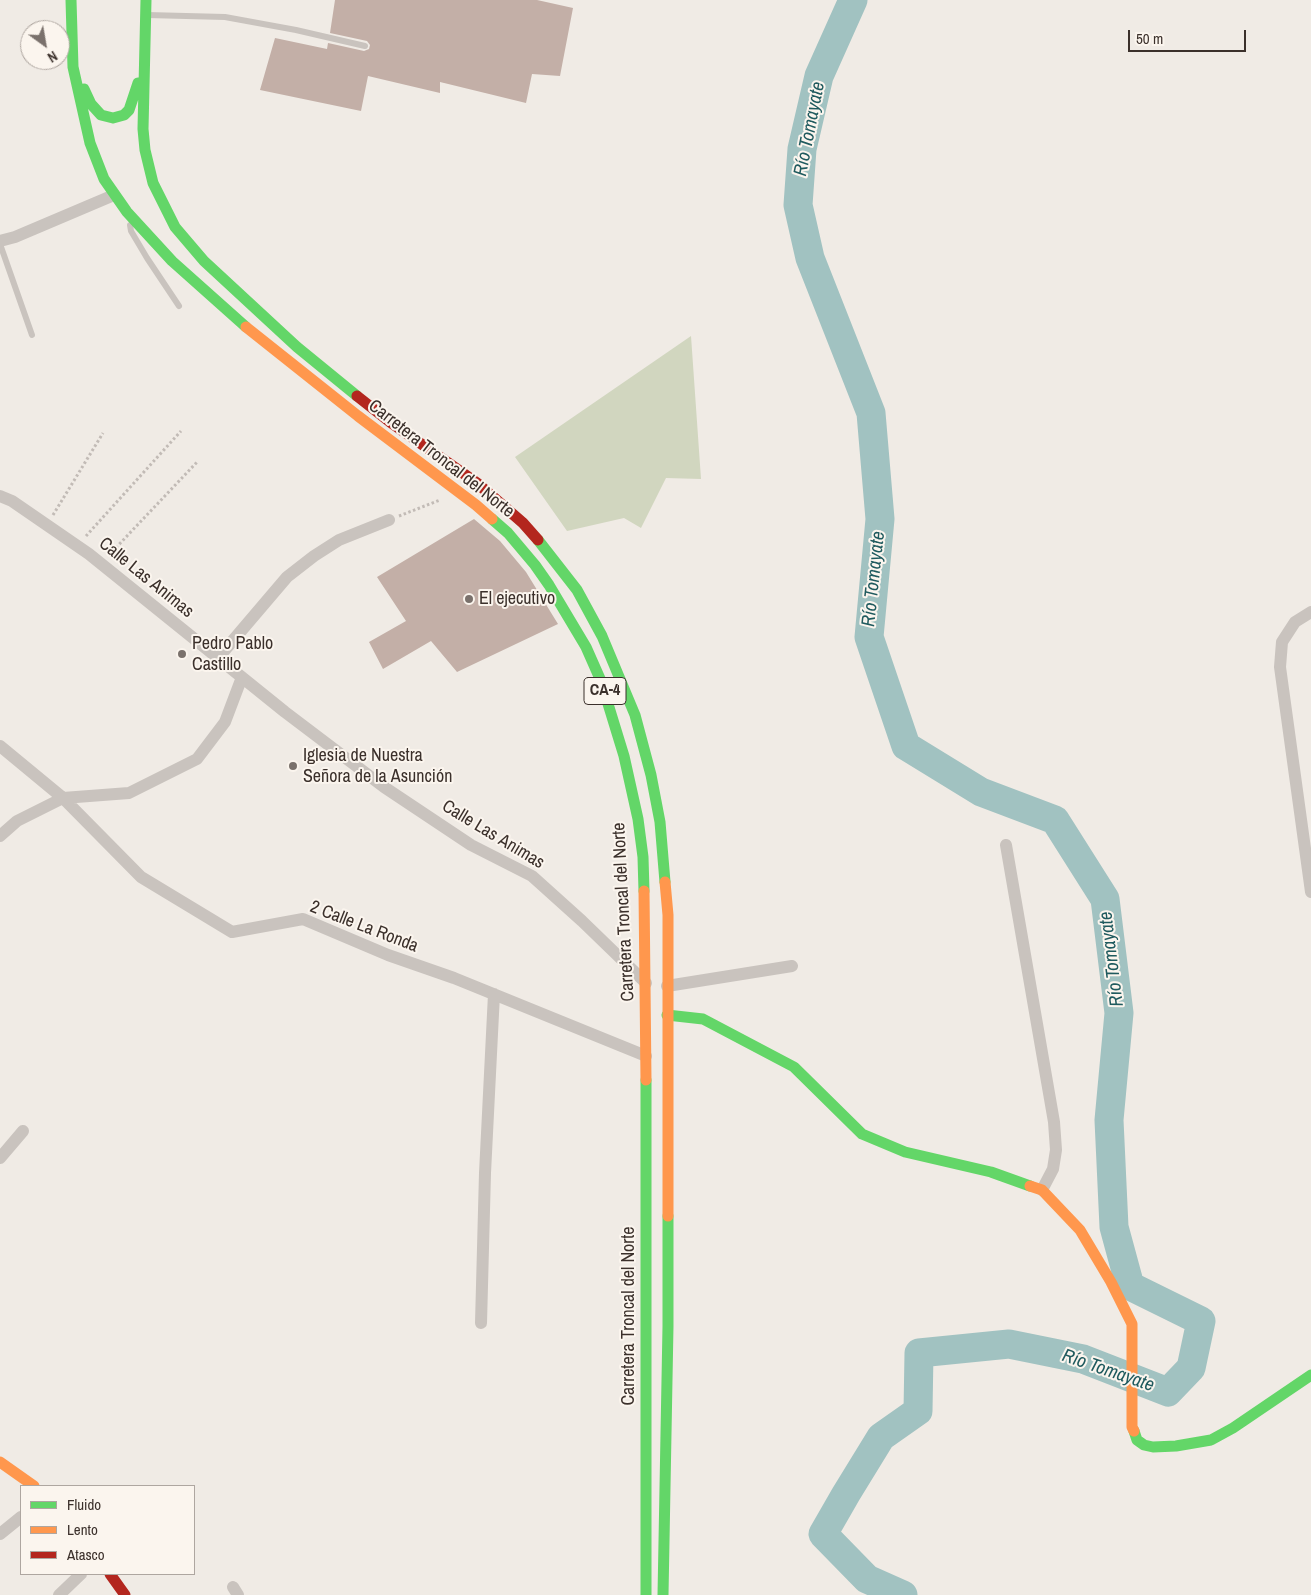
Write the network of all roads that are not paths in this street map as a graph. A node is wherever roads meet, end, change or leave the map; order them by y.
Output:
1 (71, 0) edge
2 (146, 0) edge
3 (146, 14) junction
4 (365, 46) dead end
5 (145, 59) junction
6 (73, 67) junction
7 (114, 194) junction
8 (127, 212) junction
9 (0, 242) edge
10 (179, 306) dead end
11 (32, 335) dead end
12 (0, 496) edge
13 (390, 520) road end
14 (1311, 612) edge
15 (218, 658) junction
16 (242, 677) junction
17 (0, 746) edge
18 (63, 798) junction
19 (0, 836) edge
20 (1006, 845) dead end
21 (1311, 892) edge
22 (792, 966) dead end
23 (646, 983) junction
24 (667, 986) junction
25 (494, 994) junction
26 (667, 1015) junction
27 (646, 1056) junction
28 (23, 1131) dead end
29 (0, 1158) edge
30 (1042, 1190) junction
31 (481, 1324) dead end
32 (1311, 1375) edge
33 (0, 1462) edge
34 (33, 1485) edge
35 (20, 1518) edge
36 (0, 1534) edge
37 (80, 1575) edge
38 (111, 1575) edge
39 (59, 1595) edge
40 (125, 1595) edge
41 (646, 1595) edge
42 (663, 1595) edge

1 - 6 main road, Carretera Troncal del Norte / CA-4
2 - 3 main road, Carretera Troncal del Norte / CA-4
3 - 4 lane
3 - 5 main road, Carretera Troncal del Norte / CA-4
5 - 6 main road
5 - 24 main road, Carretera Troncal del Norte / CA-4
6 - 7 main road, Carretera Troncal del Norte / CA-4
7 - 8 main road, Carretera Troncal del Norte / CA-4
7 - 9 street
8 - 10 lane
8 - 23 main road, Carretera Troncal del Norte / CA-4
9 - 11 lane
12 - 15 street, Calle Las Animas
13 - 15 street
14 - 21 street
15 - 16 street, Calle Las Animas
16 - 18 street
16 - 23 street, Calle Las Animas
17 - 18 street, 2 Calle La Ronda
18 - 19 street
18 - 25 street, 2 Calle La Ronda
20 - 30 street
22 - 24 street
23 - 27 main road, Carretera Troncal del Norte / CA-4
24 - 26 main road, Carretera Troncal del Norte / CA-4
25 - 27 street, 2 Calle La Ronda
25 - 31 street
26 - 30 main road
26 - 42 main road, Carretera Troncal del Norte / CA-4
27 - 41 main road, Carretera Troncal del Norte / CA-4
28 - 29 street
30 - 32 main road
33 - 34 main road
35 - 36 street
37 - 39 street
38 - 40 main road

